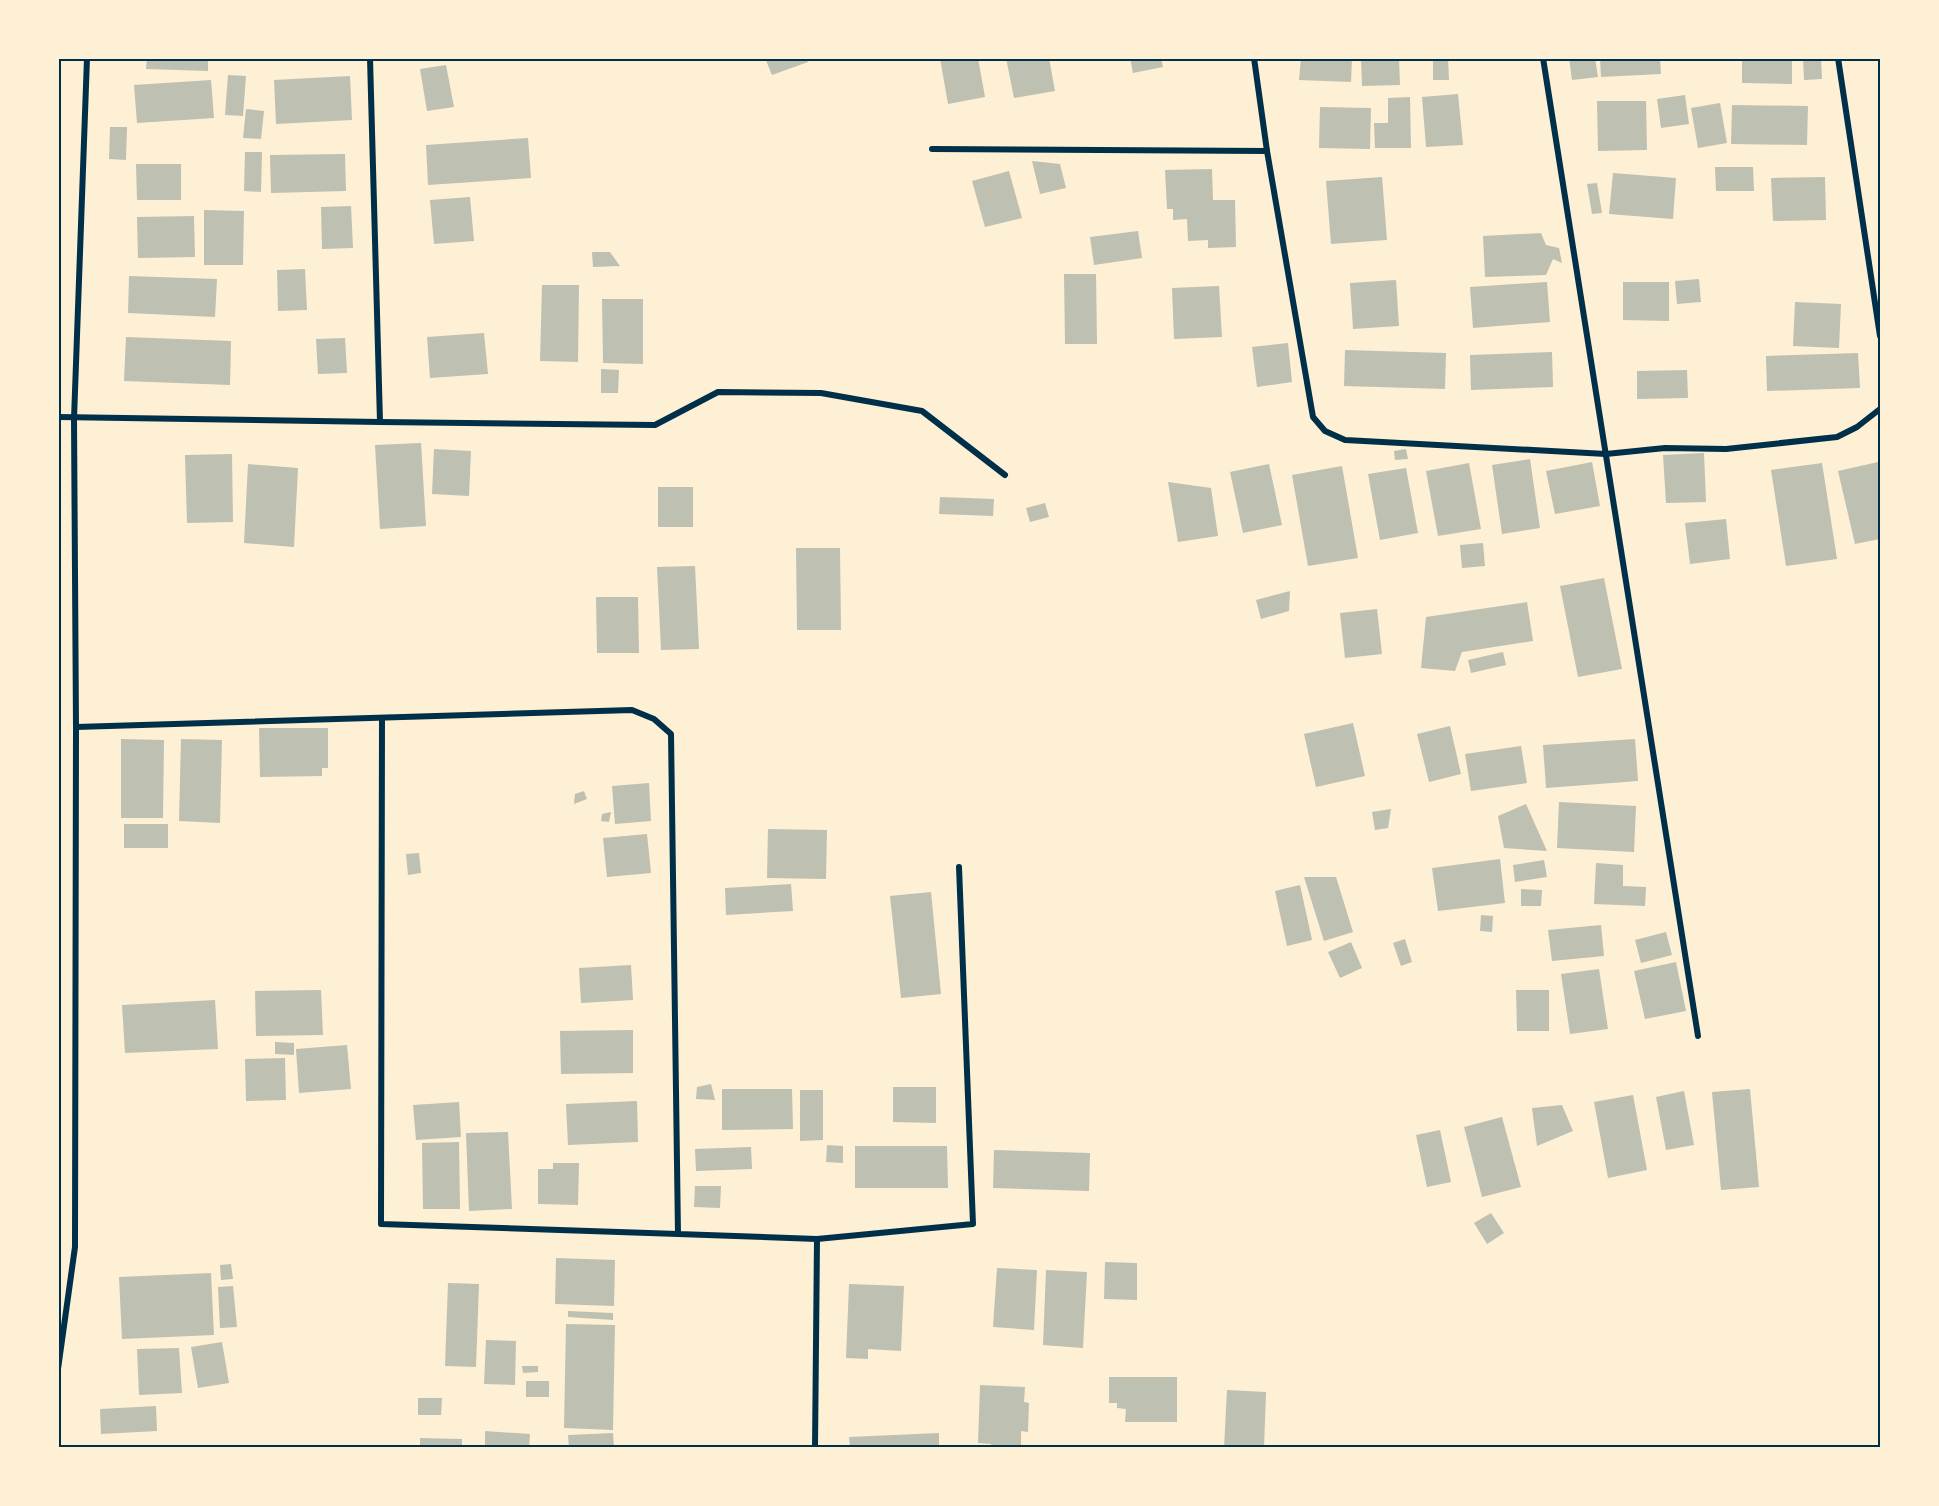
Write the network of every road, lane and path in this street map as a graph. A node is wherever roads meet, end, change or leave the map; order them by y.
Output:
1 (87, 58) edge
2 (370, 58) edge
3 (1254, 58) edge
4 (1543, 58) edge
5 (1838, 58) edge
6 (932, 149) dead end
7 (1267, 151) junction
8 (1881, 336) edge
9 (1881, 409) edge
10 (58, 417) edge
11 (74, 418) junction
12 (380, 422) junction
13 (1606, 454) junction
14 (1005, 476) dead end
15 (382, 718) junction
16 (76, 727) junction
17 (959, 867) dead end
18 (1698, 1035) dead end
19 (678, 1234) junction
20 (817, 1239) junction
21 (58, 1369) edge
22 (815, 1448) edge

1 - 11 street
2 - 12 street
3 - 7 street
4 - 13 street
5 - 8 street
6 - 7 street
7 - 13 street
9 - 13 street
10 - 11 street
11 - 12 street
11 - 16 street
12 - 14 street
13 - 18 street
15 - 16 street
15 - 19 street
15 - 19 street
16 - 21 street
17 - 20 street
19 - 20 street
20 - 22 street

